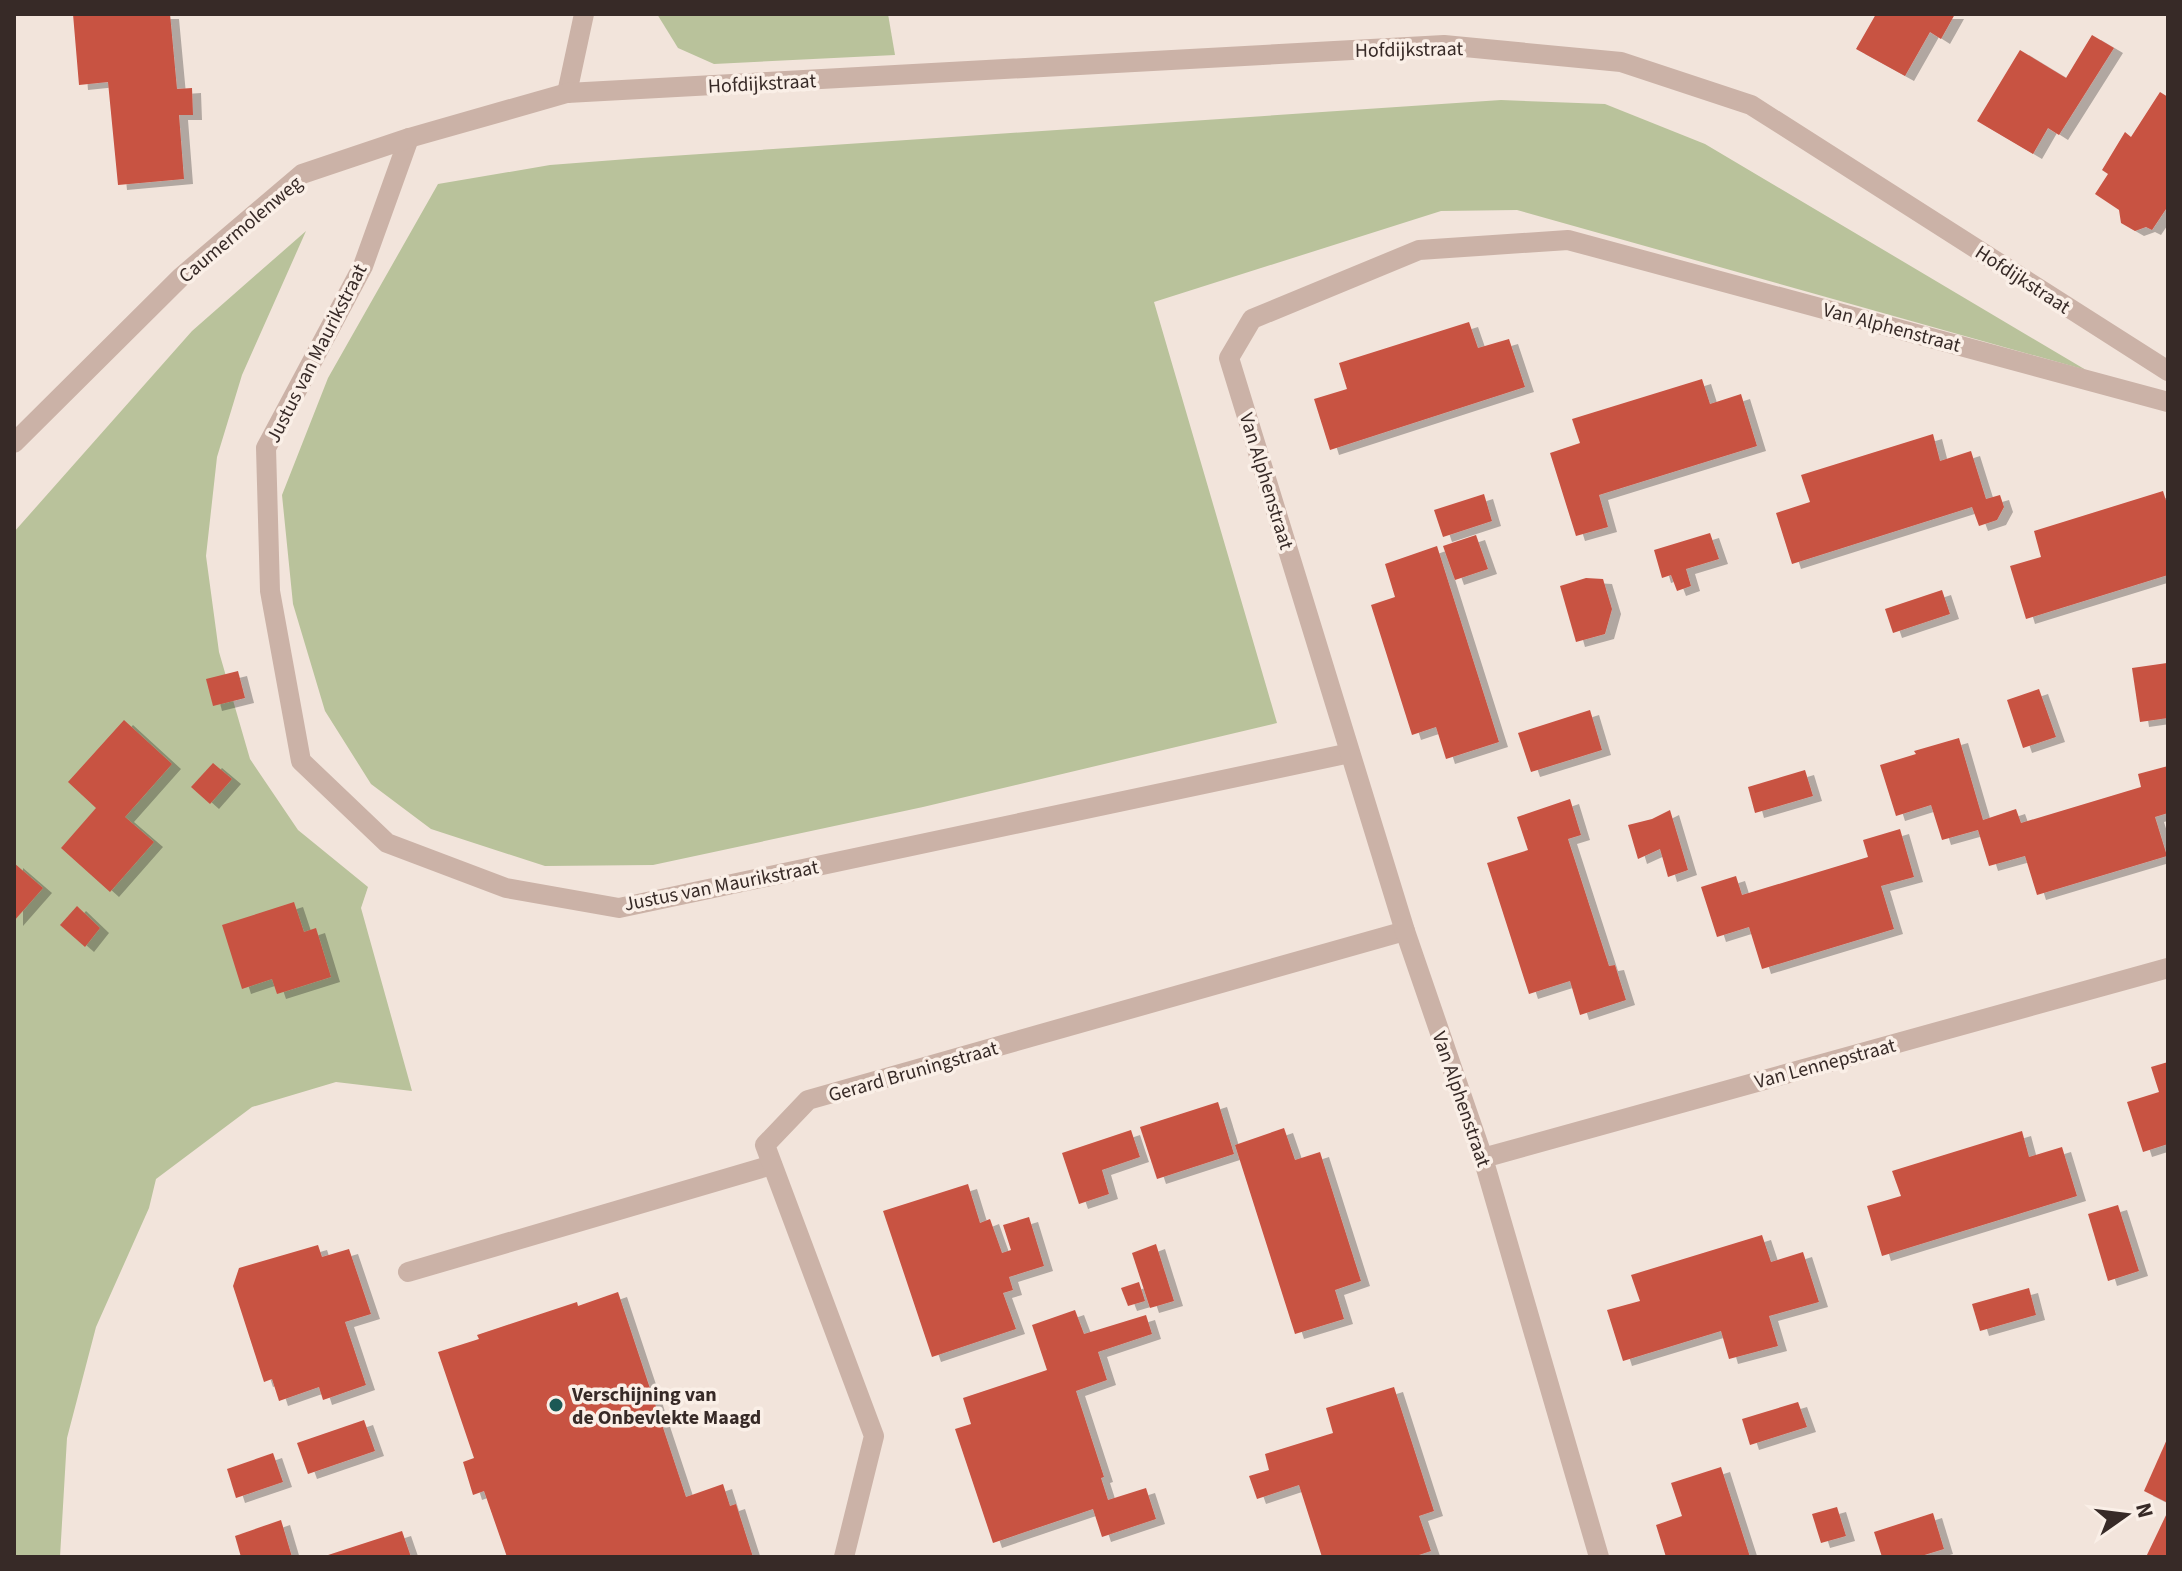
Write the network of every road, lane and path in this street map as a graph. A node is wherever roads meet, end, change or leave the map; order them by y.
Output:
1 (584, 14) edge
2 (567, 93) junction
3 (409, 138) junction
4 (2168, 371) edge
5 (2168, 402) edge
6 (14, 443) edge
7 (1350, 753) junction
8 (1405, 931) junction
9 (2168, 968) edge
10 (1483, 1158) junction
11 (772, 1165) junction
12 (408, 1272) dead end
13 (844, 1557) edge
14 (1599, 1557) edge

1 - 2 street
2 - 3 street, Caumermolenweg
2 - 4 street, Hofdijkstraat
3 - 6 street, Caumermolenweg
3 - 7 street, Justus van Maurikstraat
5 - 7 street, Van Alphenstraat
7 - 8 street, Van Alphenstraat
8 - 10 street, Van Alphenstraat
8 - 11 street, Gerard Bruningstraat
9 - 10 street, Van Lennepstraat
10 - 14 street, Van Alphenstraat
11 - 12 street
11 - 13 street

